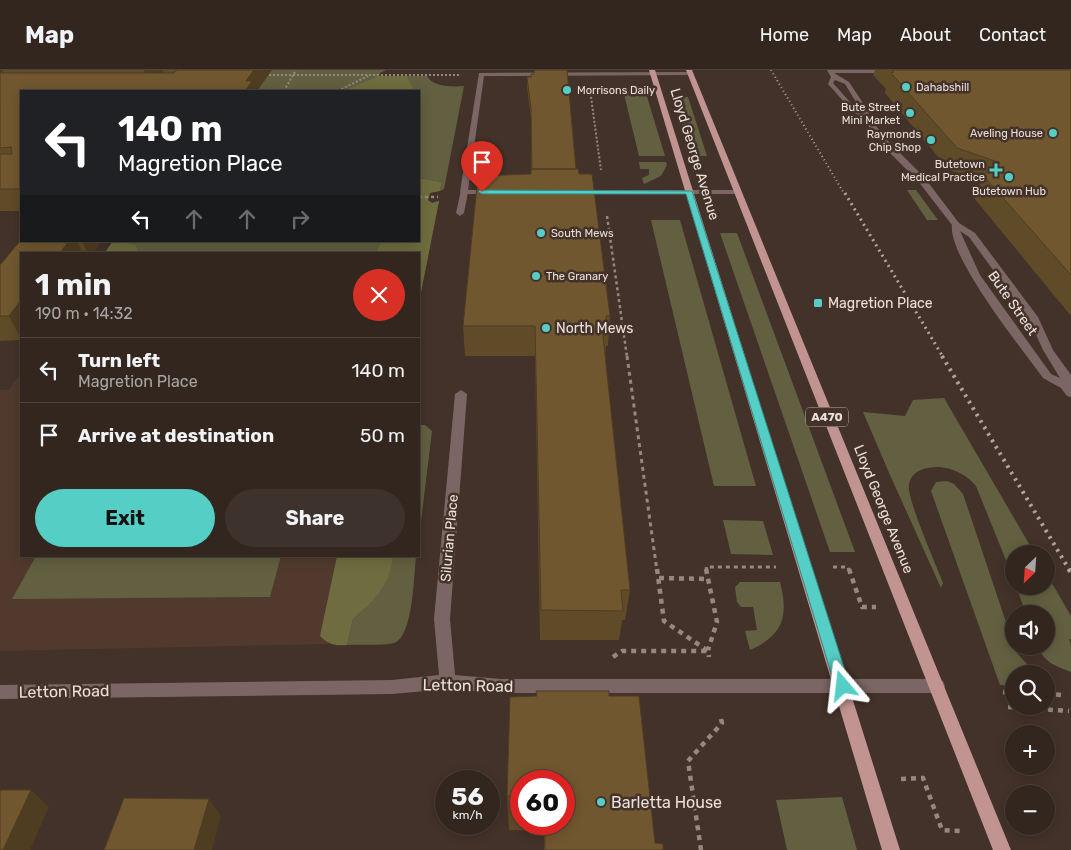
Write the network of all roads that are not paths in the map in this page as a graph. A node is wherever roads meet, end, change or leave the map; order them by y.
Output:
1 (481, 72) edge
2 (653, 72) edge
3 (690, 72) edge
4 (901, 72) edge
5 (831, 73) edge
6 (864, 116) junction
7 (464, 192) junction
8 (502, 192) edge
9 (568, 192) edge
10 (689, 192) junction
11 (738, 192) junction
12 (460, 213) dead end
13 (956, 225) junction
14 (1068, 389) edge
15 (461, 394) dead end
16 (448, 682) junction
17 (843, 686) junction
18 (937, 686) junction
19 (0, 692) edge
20 (891, 850) edge
21 (1002, 850) edge

1 - 2 street
1 - 7 street
2 - 3 street
2 - 10 main road, Lloyd George Avenue
3 - 11 main road, Lloyd George Avenue / A470
4 - 5 street
5 - 6 street, Bute Street
5 - 6 street, Bute Street
6 - 13 street, Bute Street
7 - 8 street
7 - 12 street
9 - 10 street
10 - 11 street
10 - 17 main road, Lloyd George Avenue
11 - 18 main road, Lloyd George Avenue / A470
13 - 14 street, Bute Street
13 - 14 street, Bute Street
15 - 16 street, Silurian Place
16 - 17 street, Letton Road
16 - 19 street, Letton Road
17 - 18 street, Letton Road
17 - 20 main road, Lloyd George Avenue
18 - 21 main road, Lloyd George Avenue / A470

